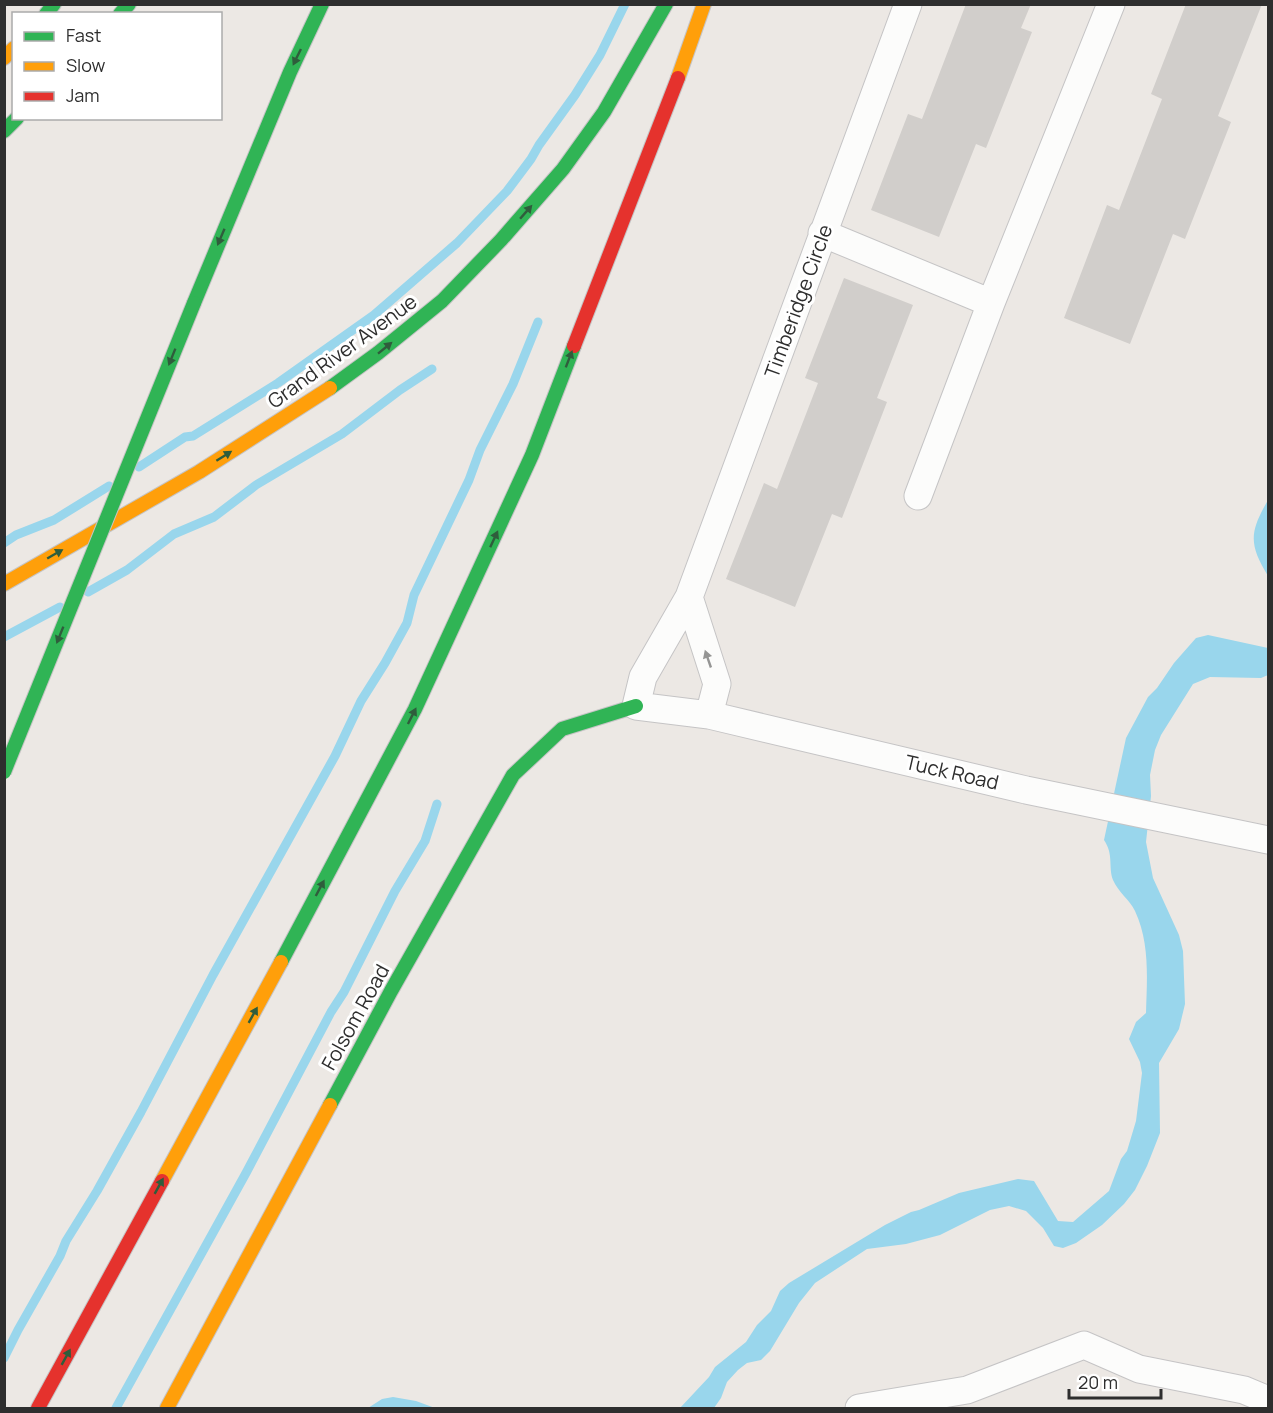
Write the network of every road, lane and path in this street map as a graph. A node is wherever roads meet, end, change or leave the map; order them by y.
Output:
1 (322, 4) edge
2 (666, 4) edge
3 (704, 4) edge
4 (908, 4) edge
5 (1111, 4) edge
6 (822, 233) junction
7 (991, 303) junction
8 (918, 496) dead end
9 (4, 584) edge
10 (689, 597) junction
11 (636, 706) junction
12 (710, 715) junction
13 (4, 772) edge
14 (1269, 840) edge
15 (1268, 1400) edge
16 (38, 1408) edge
17 (167, 1408) edge
18 (859, 1408) edge
19 (1260, 1408) edge

1 -> 13 main road, bridge
9 -> 2 main road, Grand River Avenue
16 -> 3 main road
4 - 6 street, Timberidge Circle
5 - 7 street
6 - 7 street
6 - 10 street, Timberidge Circle
7 - 8 street
10 - 11 street, Timberidge Circle
12 -> 10 street
11 - 12 street, Tuck Road
11 - 17 main road, Folsom Road
12 - 14 street, Tuck Road
15 - 18 street
15 - 19 street

